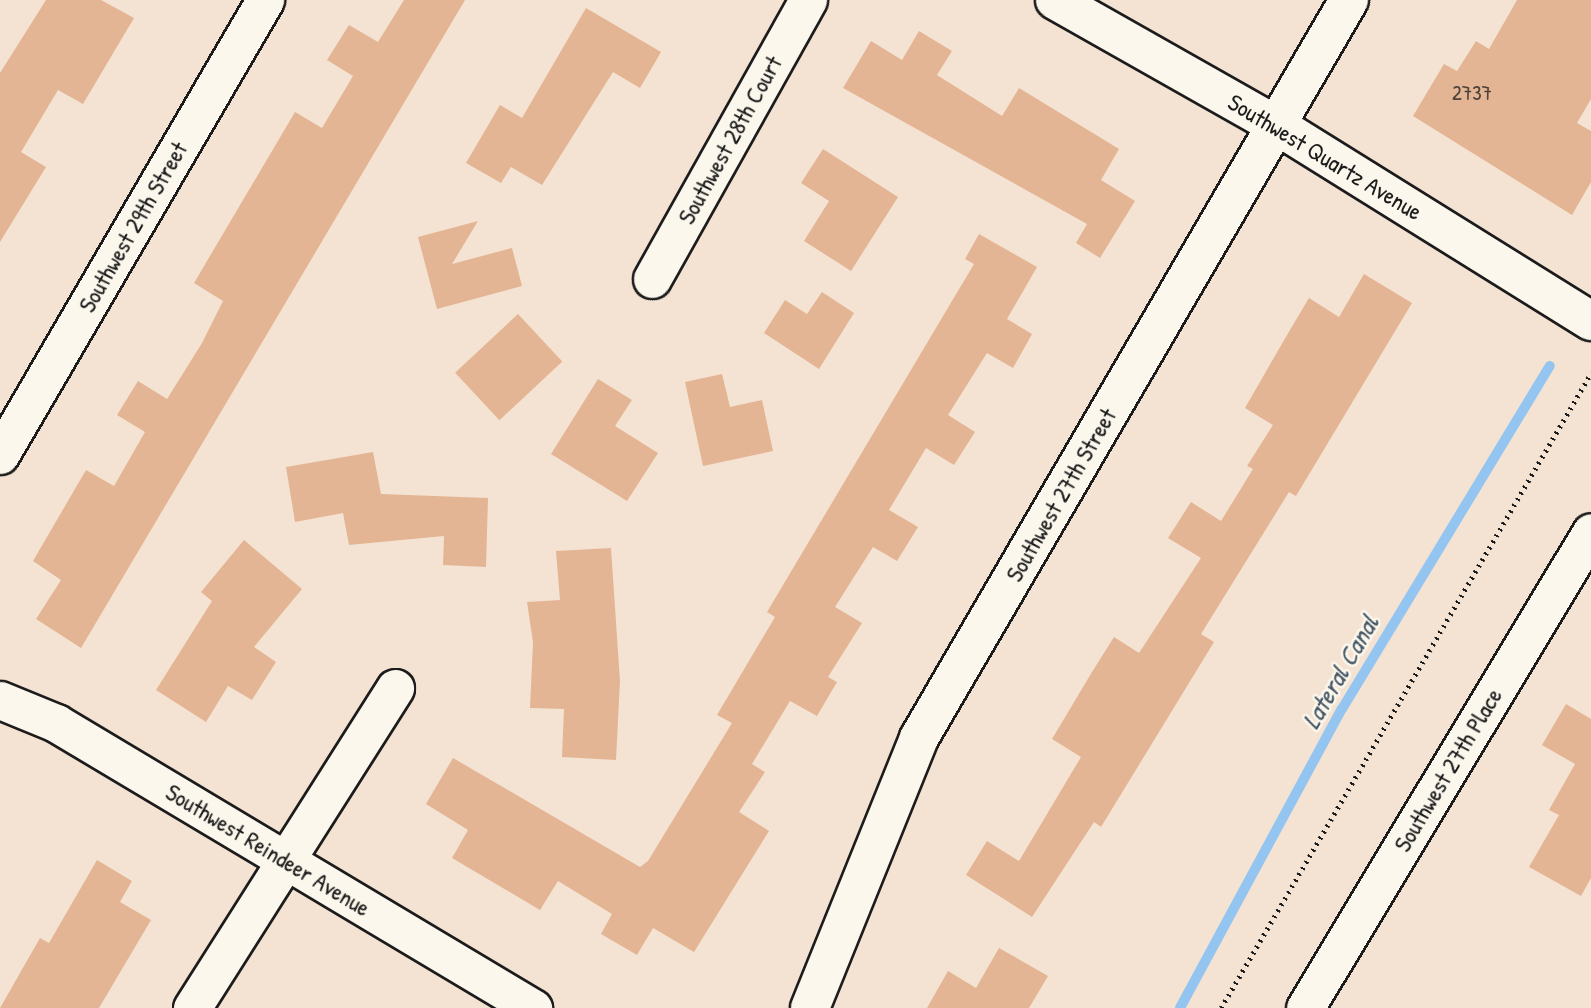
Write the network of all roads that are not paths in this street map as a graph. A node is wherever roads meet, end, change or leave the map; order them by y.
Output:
1 (265, 0) edge
2 (808, 0) edge
3 (1055, 0) edge
4 (1349, 0) edge
5 (1276, 125) junction
6 (652, 279) dead end
7 (1591, 321) edge
8 (0, 455) edge
9 (1591, 532) edge
10 (395, 688) dead end
11 (0, 700) edge
12 (282, 858) junction
13 (192, 1008) edge
14 (533, 1008) edge
15 (810, 1008) edge
16 (1305, 1008) edge

1 - 8 street, Southwest 29th Street
2 - 6 street, Southwest 28th Court
3 - 5 main road, Southwest Quartz Avenue
4 - 5 main road, Southwest 27th Street
5 - 7 main road, Southwest Quartz Avenue
5 - 15 main road, Southwest 27th Street
9 - 16 street, Southwest 27th Place
10 - 12 street
11 - 12 street, Southwest Reindeer Avenue
12 - 13 street
12 - 14 street, Southwest Reindeer Avenue

